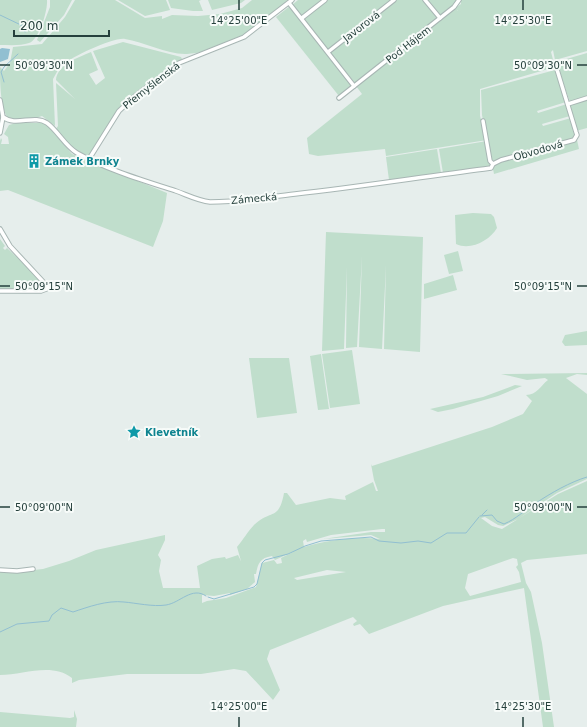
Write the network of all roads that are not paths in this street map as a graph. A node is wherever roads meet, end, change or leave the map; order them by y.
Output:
1 (325, 0) edge
2 (394, 0) edge
3 (425, 0) edge
4 (459, 0) edge
5 (290, 1) edge
6 (302, 18) junction
7 (440, 18) junction
8 (328, 52) junction
9 (555, 63) dead end
10 (354, 86) junction
11 (340, 98) dead end
12 (587, 98) edge
13 (0, 100) edge
14 (568, 104) junction
15 (3, 117) junction
16 (11, 121) junction
17 (483, 121) dead end
18 (2, 128) junction
19 (0, 133) edge
20 (89, 159) junction
21 (493, 164) junction
22 (426, 178) joint
23 (0, 229) edge
24 (0, 291) edge
25 (34, 569) dead end
26 (0, 570) edge

1 - 6 street
2 - 8 street, Javorová
3 - 7 street
4 - 7 street, Pod Hájem
5 - 6 street
5 - 20 street, Přemyšlenská
6 - 8 street
7 - 10 street, Pod Hájem
8 - 10 street
9 - 14 street, Obvodová
10 - 11 street, Pod Hájem
12 - 14 street
13 - 15 street
14 - 21 street, Obvodová
15 - 16 street
15 - 18 street
16 - 18 street
16 - 20 street
17 - 21 street
18 - 19 street
20 - 22 street, Zámecká
21 - 22 street, Obvodová
23 - 24 street
25 - 26 street

